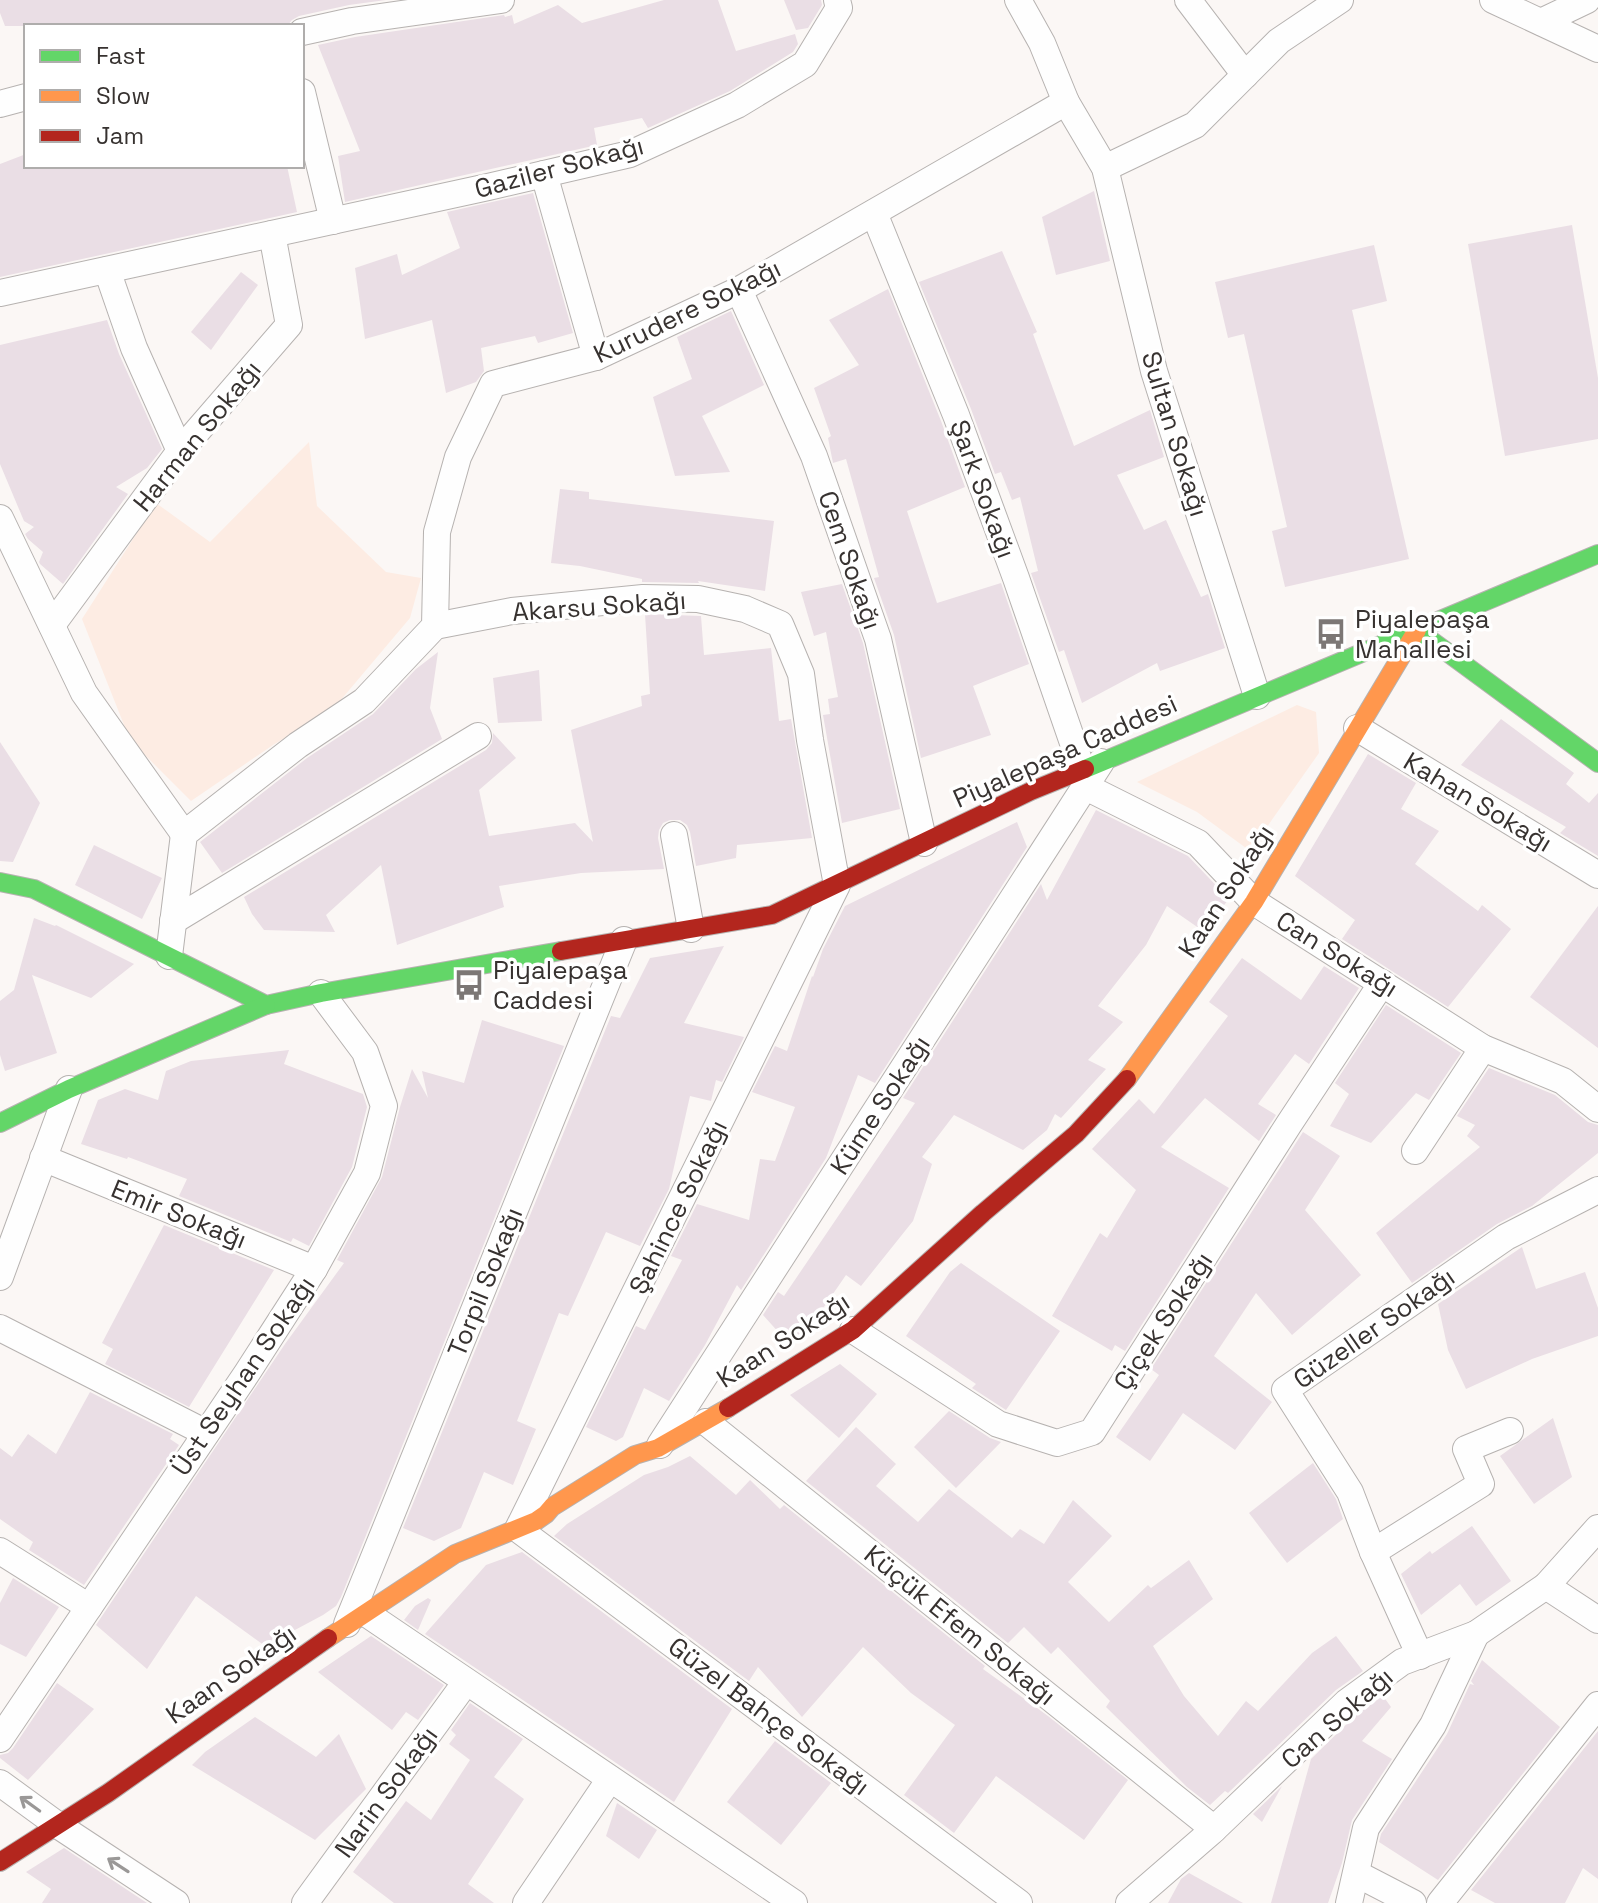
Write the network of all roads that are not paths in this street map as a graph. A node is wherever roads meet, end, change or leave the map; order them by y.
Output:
1 (501, 0) edge
2 (837, 0) edge
3 (1018, 0) edge
4 (1188, 0) edge
5 (1340, 0) edge
6 (1493, 0) edge
7 (1587, 0) edge
8 (1541, 22) junction
9 (304, 32) edge
10 (1598, 49) edge
11 (1245, 75) junction
12 (24, 98) edge
13 (304, 100) edge
14 (1066, 102) junction
15 (0, 104) edge
16 (1105, 168) junction
17 (544, 174) junction
18 (874, 213) junction
19 (333, 221) junction
20 (272, 234) junction
21 (107, 270) junction
22 (739, 290) junction
23 (0, 293) edge
24 (596, 357) junction
25 (180, 451) junction
26 (0, 518) edge
27 (1598, 554) edge
28 (52, 625) junction
29 (435, 626) junction
30 (1417, 630) junction
31 (1257, 696) junction
32 (1357, 728) junction
33 (478, 736) dead end
34 (1598, 763) edge
35 (1090, 772) junction
36 (184, 834) junction
37 (674, 835) dead end
38 (924, 843) junction
39 (1598, 875) edge
40 (0, 882) edge
41 (837, 885) junction
42 (1254, 902) junction
43 (173, 921) junction
44 (691, 929) junction
45 (624, 940) junction
46 (169, 956) junction
47 (1382, 983) junction
48 (321, 993) junction
49 (266, 1005) junction
50 (1483, 1048) junction
51 (69, 1089) junction
52 (1598, 1109) edge
53 (0, 1123) edge
54 (1415, 1151) dead end
55 (43, 1158) junction
56 (1598, 1190) edge
57 (314, 1269) junction
58 (0, 1277) edge
59 (0, 1328) edge
60 (853, 1330) junction
61 (706, 1422) junction
62 (1510, 1431) dead end
63 (206, 1433) junction
64 (658, 1448) junction
65 (1598, 1528) edge
66 (518, 1529) junction
67 (0, 1551) edge
68 (1373, 1552) junction
69 (1546, 1586) junction
70 (89, 1607) junction
71 (356, 1618) junction
72 (1598, 1620) edge
73 (1476, 1634) junction
74 (1420, 1656) junction
75 (466, 1682) junction
76 (1598, 1705) edge
77 (0, 1739) edge
78 (610, 1779) junction
79 (0, 1783) edge
80 (59, 1826) junction
81 (1214, 1829) junction
82 (2, 1859) edge
83 (1357, 1874) junction
84 (176, 1903) edge
85 (305, 1903) edge
86 (526, 1903) edge
87 (794, 1903) edge
88 (1019, 1903) edge
89 (1129, 1903) edge
90 (1349, 1903) edge
91 (1413, 1903) edge
92 (1440, 1903) edge

1 - 9 street
2 - 17 street, Gaziler Sokağı
3 - 14 street, Sultan Sokağı
4 - 11 street
5 - 11 street
6 - 8 street
7 - 8 street
8 - 10 street
11 - 16 street
12 - 15 street
13 - 19 street
14 - 16 street, Sultan Sokağı
14 - 18 street, Kurudere Sokağı
16 - 31 street, Sultan Sokağı
17 - 19 street, Gaziler Sokağı
17 - 24 street
18 - 22 street, Kurudere Sokağı
18 - 35 street, Şark Sokağı
19 - 20 street, Gaziler Sokağı
20 - 21 street, Gaziler Sokağı
20 - 25 street, Harman Sokağı
21 - 23 street, Gaziler Sokağı
21 - 25 street
22 - 24 street, Kurudere Sokağı
22 - 38 street, Cem Sokağı
24 - 29 street, Kurudere Sokağı
25 - 28 street, Harman Sokağı
26 - 28 street
27 - 30 street, Piyalepaşa Caddesi
28 - 36 street
29 - 36 street
29 - 41 street, Akarsu Sokağı
30 - 31 street, Piyalepaşa Caddesi
30 - 32 street, Kaan Sokağı
30 - 34 street
31 - 35 street, Piyalepaşa Caddesi
32 - 39 street, Kahan Sokağı
32 - 42 street, Kaan Sokağı
33 - 43 street
35 - 38 street, Piyalepaşa Caddesi
35 - 42 street, Can Sokağı
35 - 64 street, Küme Sokağı
36 - 43 street
37 - 44 street
38 - 41 street, Piyalepaşa Caddesi
40 - 46 street
41 - 44 street, Piyalepaşa Caddesi
41 - 66 street, Şahince Sokağı
42 - 47 street, Can Sokağı
42 - 60 street, Kaan Sokağı
43 - 46 street
44 - 45 street, Piyalepaşa Caddesi
45 - 48 street, Piyalepaşa Caddesi
45 - 71 street, Torpil Sokağı
46 - 49 street
47 - 50 street, Can Sokağı
47 - 60 street, Çiçek Sokağı
48 - 49 street, Piyalepaşa Caddesi
48 - 57 street, Üst Seyhan Sokağı
49 - 51 street, Piyalepaşa Caddesi
50 - 52 street, Can Sokağı
50 - 54 street
51 - 53 street, Piyalepaşa Caddesi
51 - 55 street
55 - 57 street, Emir Sokağı
55 - 58 street
56 - 68 street, Güzeller Sokağı
57 - 63 street, Üst Seyhan Sokağı
59 - 63 street
60 - 61 street, Kaan Sokağı
61 - 64 street, Kaan Sokağı
61 - 81 street, Küçük Efem Sokağı
62 - 68 street
63 - 70 street, Üst Seyhan Sokağı
64 - 66 street, Kaan Sokağı
65 - 69 street, Can Sokağı
66 - 71 street, Kaan Sokağı
66 - 88 street, Güzel Bahçe Sokağı
67 - 70 street
68 - 74 street, Güzeller Sokağı
69 - 72 street
69 - 73 street, Can Sokağı
70 - 77 street, Üst Seyhan Sokağı
71 - 75 street
71 - 80 street, Kaan Sokağı
73 - 74 street, Can Sokağı
73 - 83 street
74 - 81 street, Can Sokağı
75 - 78 street
75 - 85 street, Narin Sokağı
76 - 92 street
78 - 86 street
78 - 87 street
80 -> 79 street
80 - 82 street, Kaan Sokağı
84 -> 80 street
81 - 89 street, Can Sokağı
83 - 90 street
83 - 91 street

